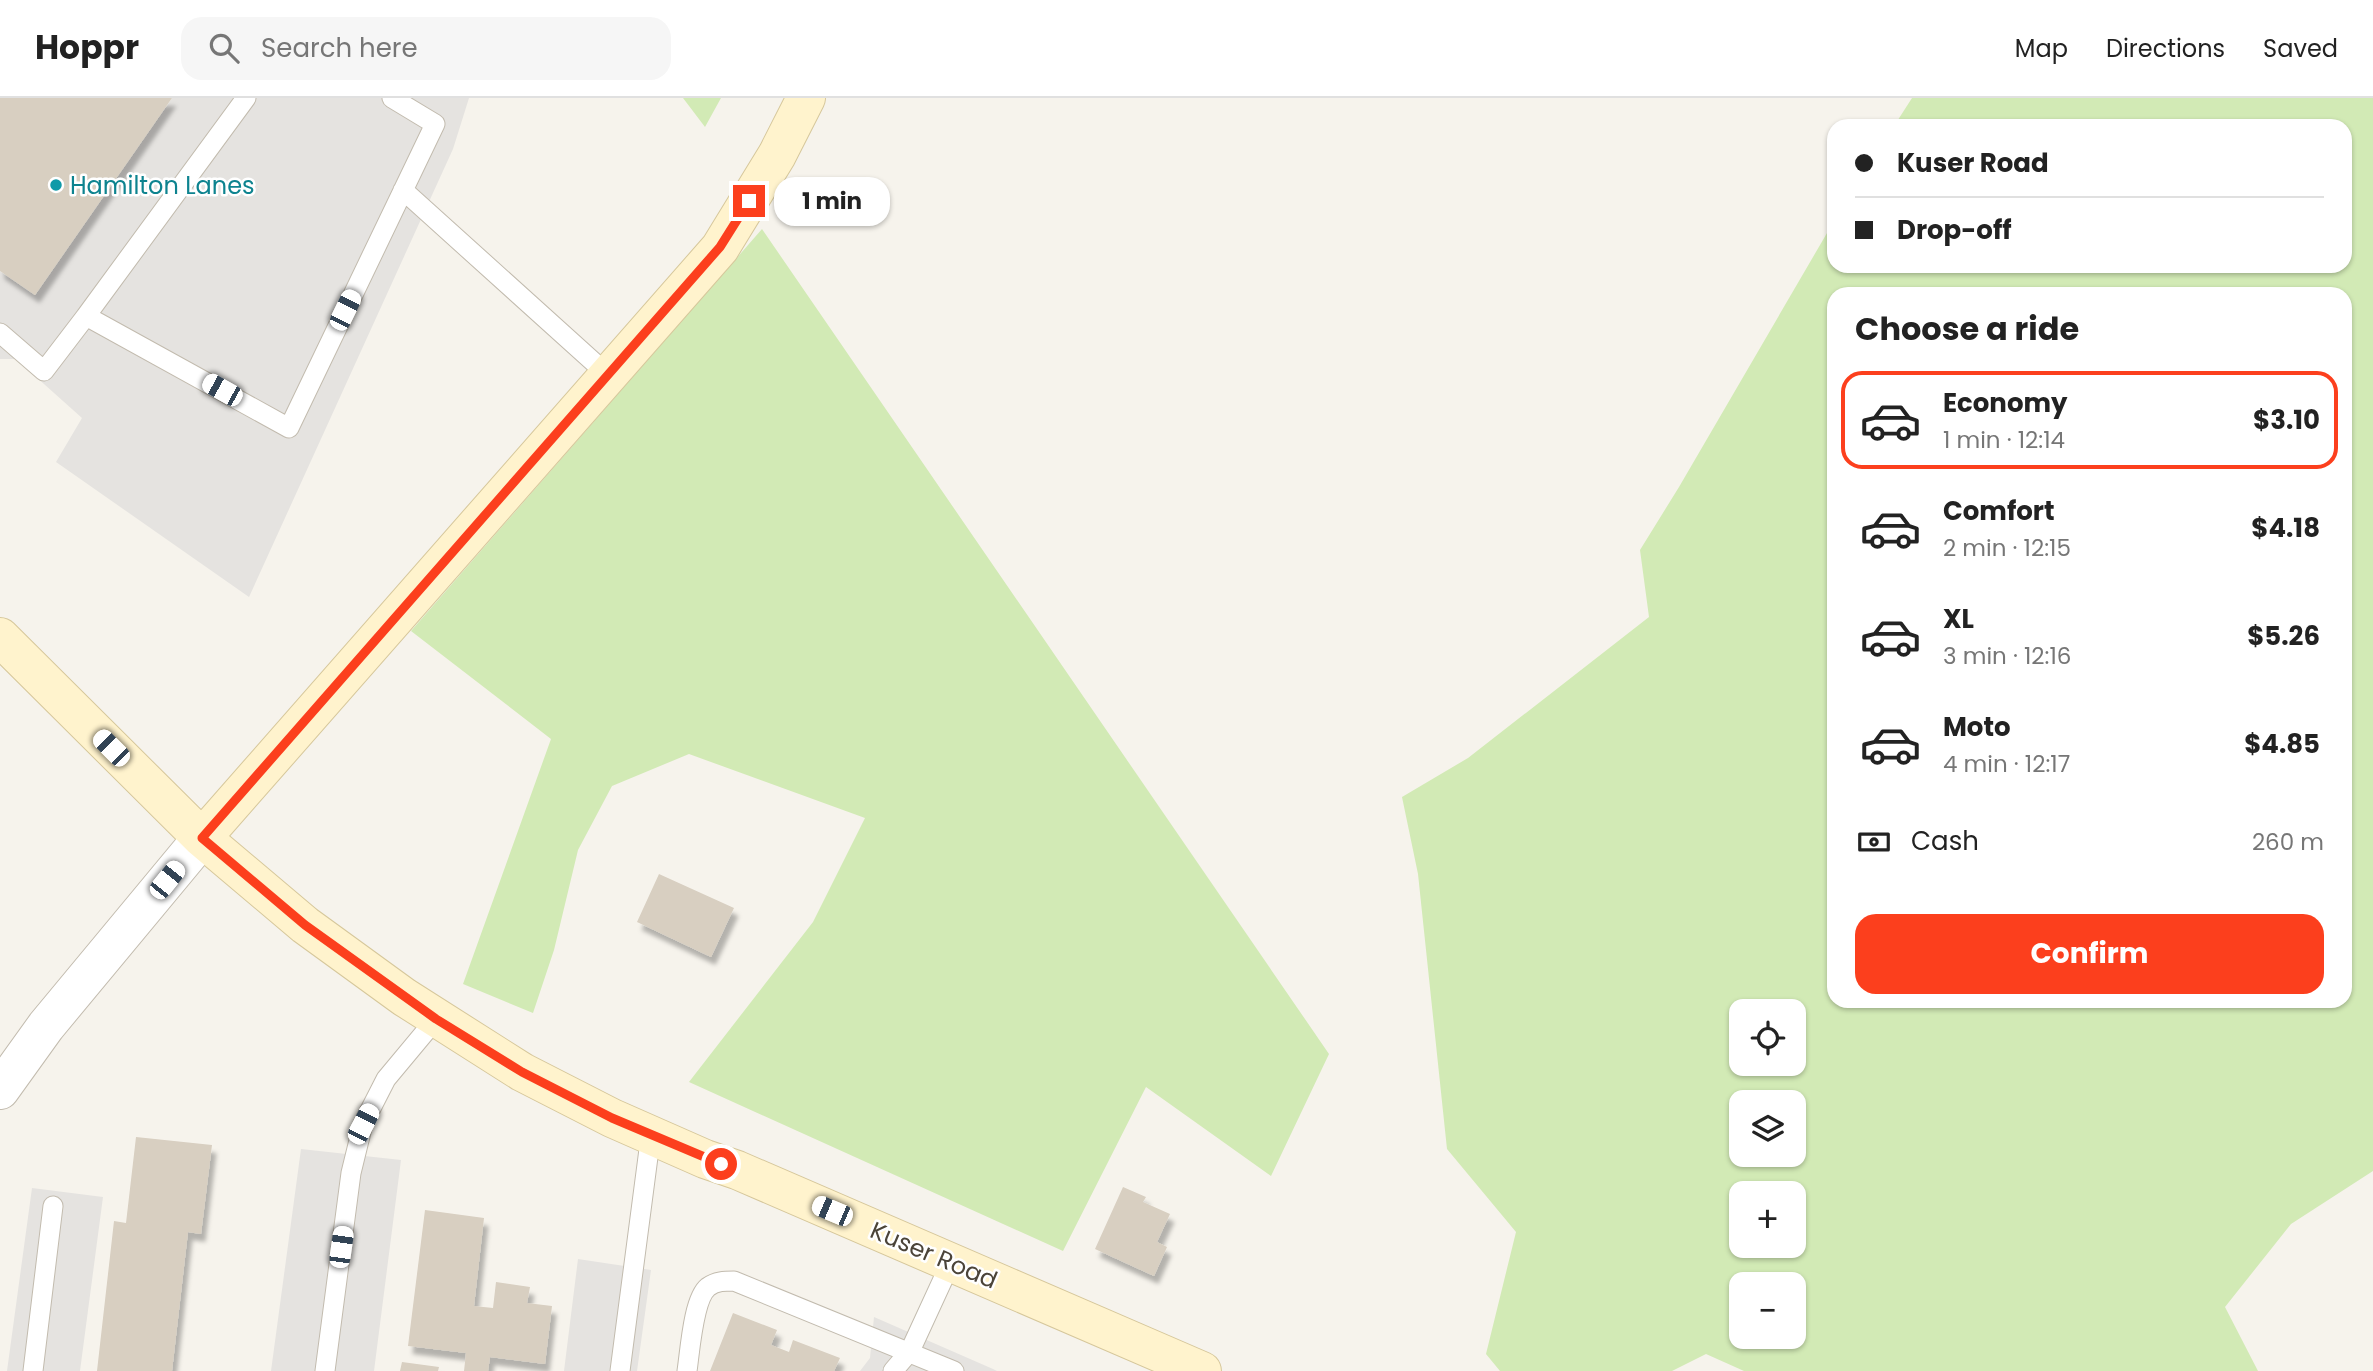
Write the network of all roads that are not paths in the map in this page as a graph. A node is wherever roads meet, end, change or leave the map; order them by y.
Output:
1 (246, 98) edge
2 (392, 98) edge
3 (806, 98) edge
4 (403, 190) junction
5 (86, 316) junction
6 (0, 333) edge
7 (608, 375) junction
8 (0, 637) edge
9 (202, 838) junction
10 (436, 1019) junction
11 (0, 1090) edge
12 (652, 1134) junction
13 (53, 1206) dead end
14 (951, 1262) junction
15 (910, 1351) junction
16 (1152, 1362) edge
17 (33, 1371) edge
18 (325, 1371) edge
19 (620, 1371) edge
20 (687, 1371) edge
21 (893, 1371) edge
22 (954, 1371) edge
23 (1202, 1371) edge

1 - 5 lane
2 - 4 lane
3 - 7 street
4 - 5 lane
4 - 7 lane
5 - 6 lane
7 - 9 street
8 - 9 street, Kuser Road
9 - 10 street, Kuser Road
9 - 11 street
10 - 12 street, Kuser Road
10 - 18 lane
12 - 14 street, Kuser Road
12 - 19 lane
13 - 17 lane
14 - 15 lane
14 - 16 street, Kuser Road
15 - 20 lane
15 - 21 lane
15 - 22 lane
16 - 23 street, Kuser Road

